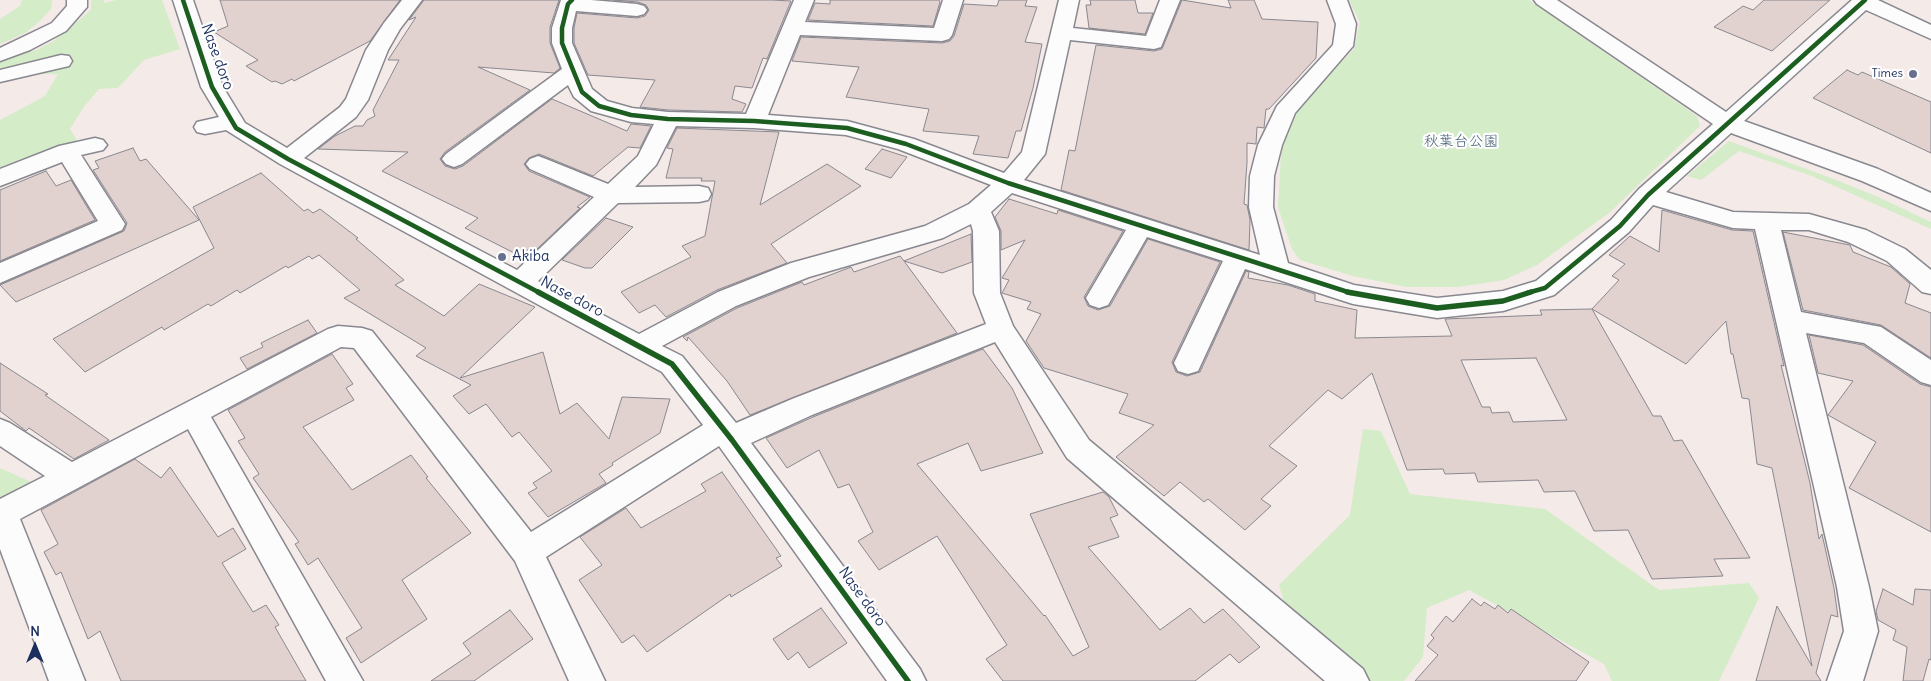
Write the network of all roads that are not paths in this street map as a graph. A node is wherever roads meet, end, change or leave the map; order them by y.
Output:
1 (77, 0) edge
2 (183, 0) edge
3 (412, 0) edge
4 (804, 0) edge
5 (953, 0) edge
6 (1069, 0) edge
7 (1170, 0) edge
8 (1338, 0) edge
9 (1544, 0) edge
10 (1864, 0) edge
11 (570, 2) edge
12 (637, 10) dead end
13 (793, 28) junction
14 (1061, 33) junction
15 (1931, 33) edge
16 (0, 55) edge
17 (61, 61) dead end
18 (572, 72) junction
19 (0, 76) edge
20 (668, 119) junction
21 (754, 121) junction
22 (233, 122) junction
23 (1727, 123) junction
24 (205, 127) dead end
25 (95, 145) dead end
26 (66, 151) junction
27 (288, 159) junction
28 (454, 160) dead end
29 (538, 164) dead end
30 (0, 178) edge
31 (1008, 183) junction
32 (699, 194) dead end
33 (611, 195) junction
34 (1648, 195) junction
35 (1931, 203) edge
36 (978, 210) junction
37 (1766, 221) junction
38 (1141, 226) junction
39 (1238, 257) junction
40 (1276, 269) junction
41 (0, 274) edge
42 (520, 283) junction
43 (1931, 285) edge
44 (1099, 298) dead end
45 (1790, 320) junction
46 (1001, 329) junction
47 (638, 346) junction
48 (1188, 363) dead end
49 (1931, 374) edge
50 (193, 412) junction
51 (0, 431) edge
52 (727, 434) junction
53 (71, 477) junction
54 (1, 513) edge
55 (527, 552) junction
56 (577, 677) edge
57 (67, 681) edge
58 (346, 681) edge
59 (908, 681) edge
60 (1351, 681) edge
61 (1845, 681) edge

1 - 16 street
2 - 22 street, Nase doro
3 - 27 street
4 - 13 street
5 - 13 street
6 - 14 street
7 - 14 street
8 - 40 street
9 - 23 street
10 - 15 street
10 - 23 street
11 - 12 street
11 - 18 street
13 - 21 street
14 - 31 street
17 - 19 street
18 - 20 street
18 - 28 street
20 - 21 street
20 - 33 street
21 - 31 street
22 - 24 street
22 - 27 street, Nase doro
23 - 34 street
23 - 35 street
25 - 26 street
26 - 30 street
26 - 41 street
27 - 42 street, Nase doro
29 - 33 street
31 - 36 street
31 - 38 street
32 - 33 street
33 - 42 street
34 - 37 street
34 - 40 street
36 - 46 street
36 - 47 street
37 - 43 street
37 - 45 street
38 - 39 street
38 - 44 street
39 - 40 street
39 - 48 street
42 - 47 street, Nase doro
45 - 49 street
45 - 61 street
46 - 52 street
46 - 60 street
47 - 52 street, Nase doro
50 - 53 street
50 - 55 street
50 - 58 street
51 - 53 street
52 - 55 street
52 - 59 street, Nase doro
53 - 54 street
54 - 57 street
55 - 56 street

